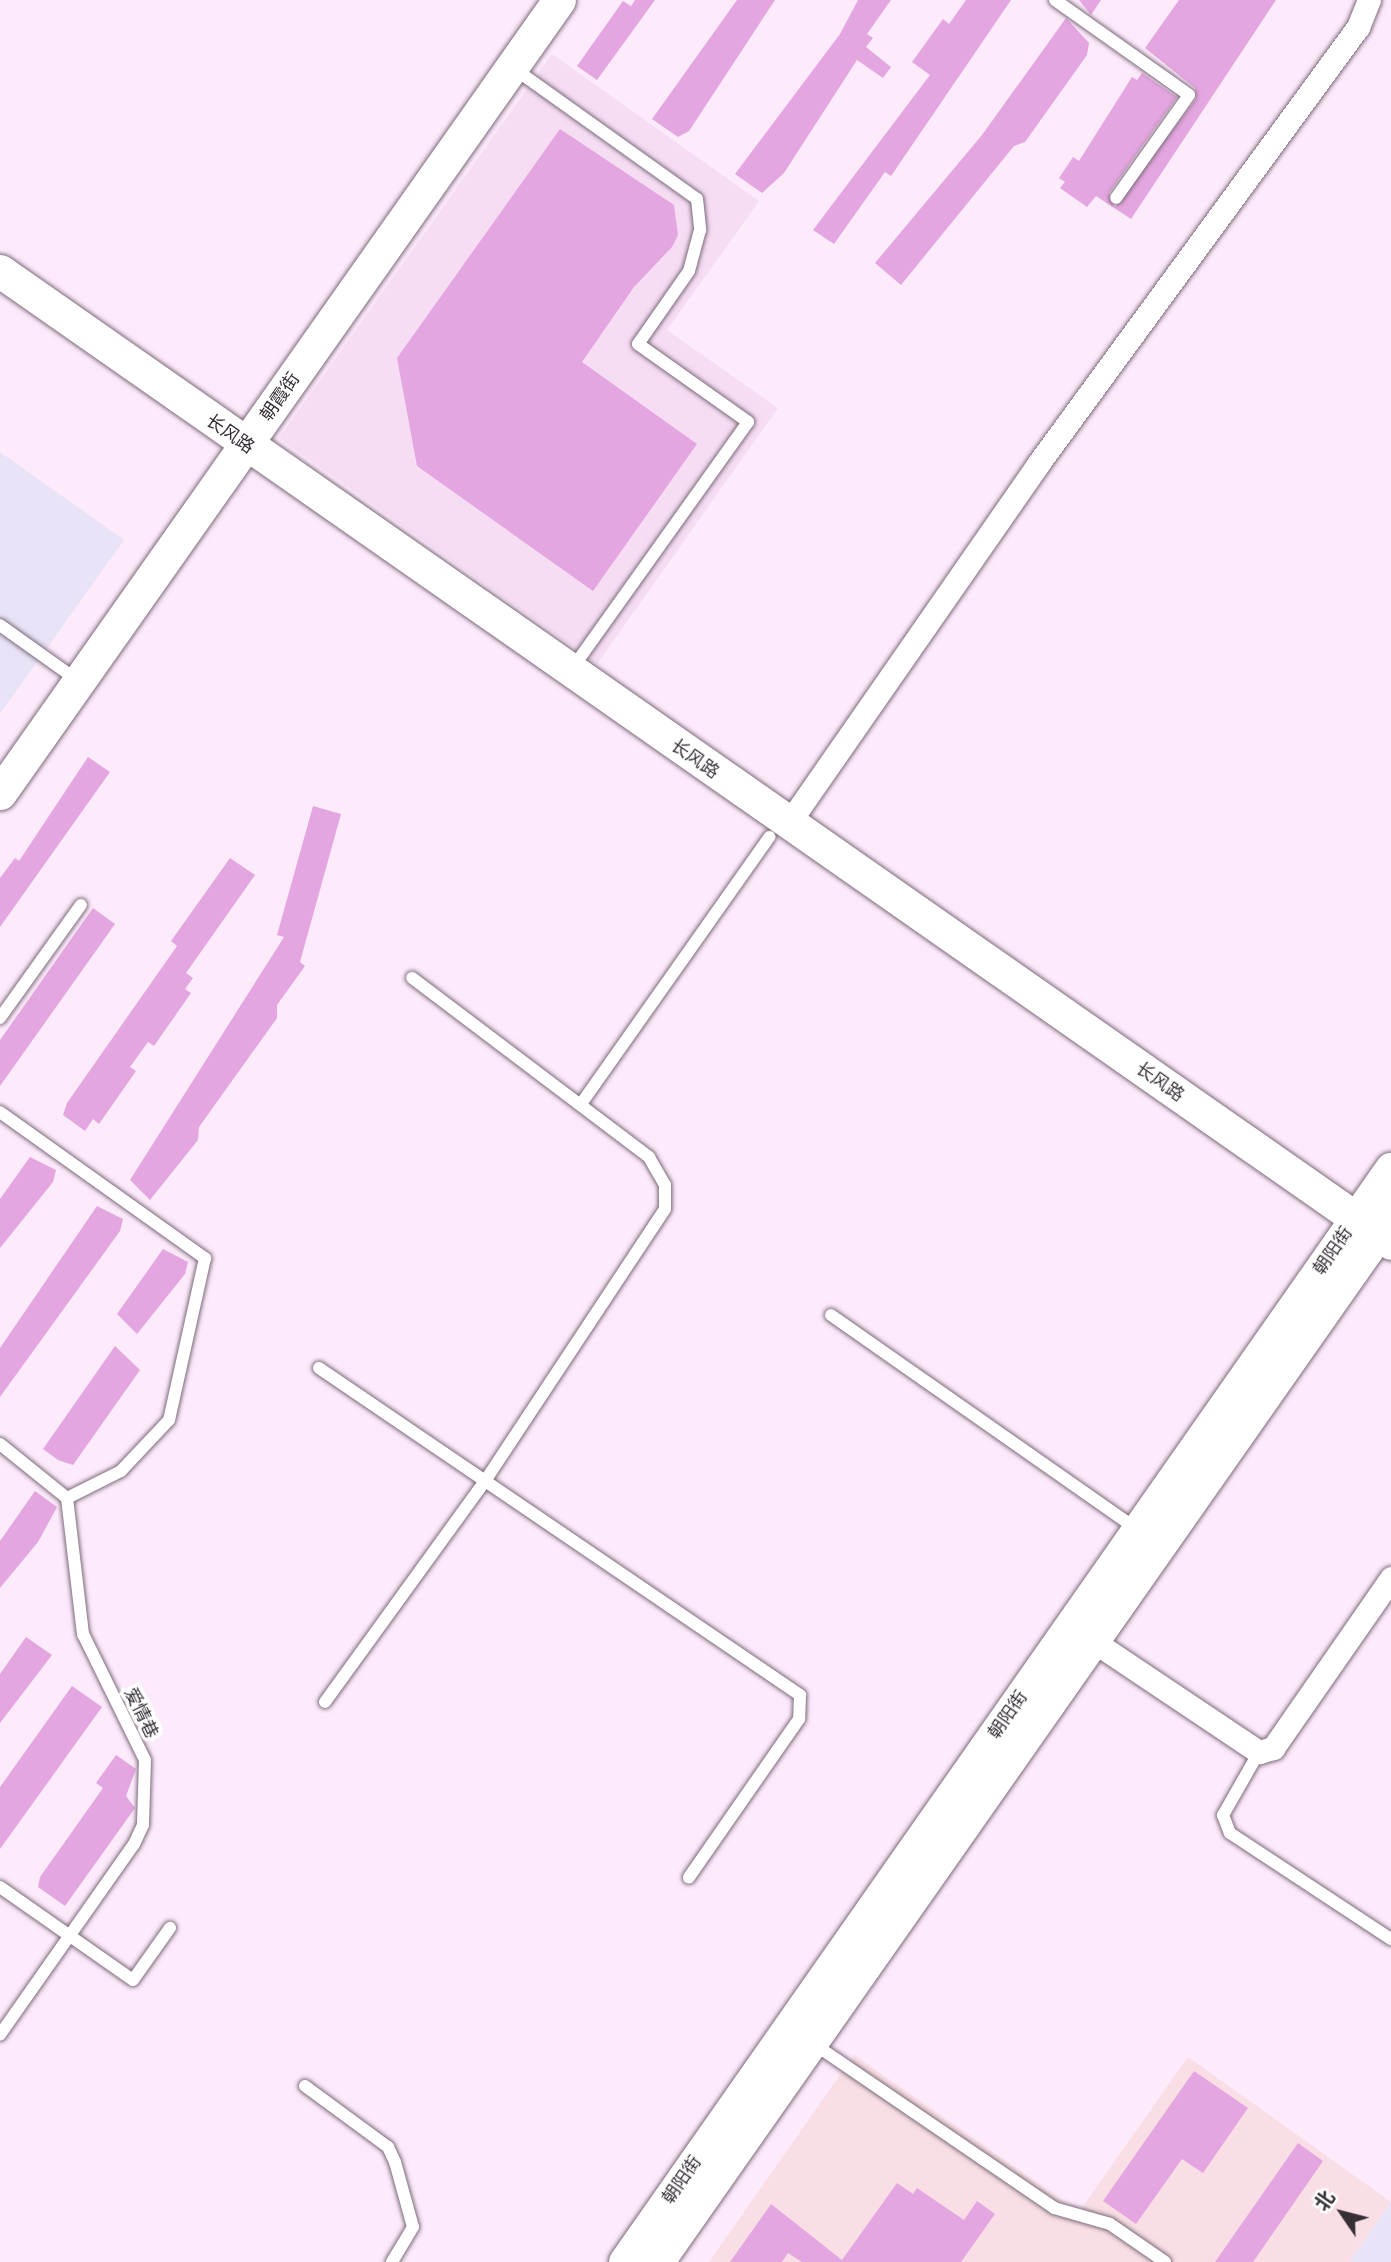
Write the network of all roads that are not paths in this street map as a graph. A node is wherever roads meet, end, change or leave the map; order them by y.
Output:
1 (559, 0) edge
2 (1055, 0) edge
3 (1369, 0) edge
4 (512, 67) junction
5 (1116, 198) dead end
6 (0, 271) edge
7 (0, 298) edge
8 (239, 454) junction
9 (0, 625) edge
10 (570, 672) junction
11 (79, 681) junction
12 (0, 793) edge
13 (779, 830) junction
14 (81, 905) dead end
15 (412, 978) dead end
16 (0, 1018) edge
17 (581, 1104) junction
18 (0, 1112) edge
19 (1391, 1169) edge
20 (1374, 1238) edge
21 (831, 1315) dead end
22 (318, 1368) dead end
23 (0, 1444) edge
24 (485, 1481) junction
25 (67, 1498) junction
26 (1138, 1530) junction
27 (1391, 1578) edge
28 (1093, 1641) junction
29 (325, 1703) dead end
30 (1259, 1752) junction
31 (689, 1877) dead end
32 (0, 1887) edge
33 (170, 1928) dead end
34 (70, 1936) junction
35 (1391, 1939) edge
36 (0, 2035) edge
37 (811, 2042) junction
38 (304, 2086) dead end
39 (392, 2262) edge
40 (625, 2262) edge
41 (657, 2262) edge
42 (1165, 2262) edge

1 - 4 main road, 朝霞街
2 - 5 lane
3 - 13 street
4 - 8 main road, 朝霞街
4 - 10 lane
6 - 8 main road, 长风路
7 - 8 main road, 长风路
8 - 10 main road, 长风路
8 - 11 main road, 朝霞街
8 - 13 main road, 长风路
9 - 11 lane
10 - 13 main road, 长风路
11 - 12 main road, 朝霞街
13 - 17 lane
13 - 20 main road, 长风路
14 - 16 lane
15 - 17 lane
17 - 24 lane
18 - 25 lane
19 - 20 main road, 朝阳街
20 - 26 main road, 朝阳街
20 - 28 main road, 朝阳街
21 - 26 lane
22 - 24 lane
23 - 25 lane
24 - 29 lane
24 - 31 lane
25 - 34 lane, 爱情巷
26 - 40 main road, 朝阳街
27 - 30 street
28 - 30 street
28 - 37 main road, 朝阳街
30 - 35 lane
32 - 34 lane
33 - 34 lane
34 - 36 lane, 爱情巷
37 - 41 main road, 朝阳街
37 - 42 lane
38 - 39 lane

